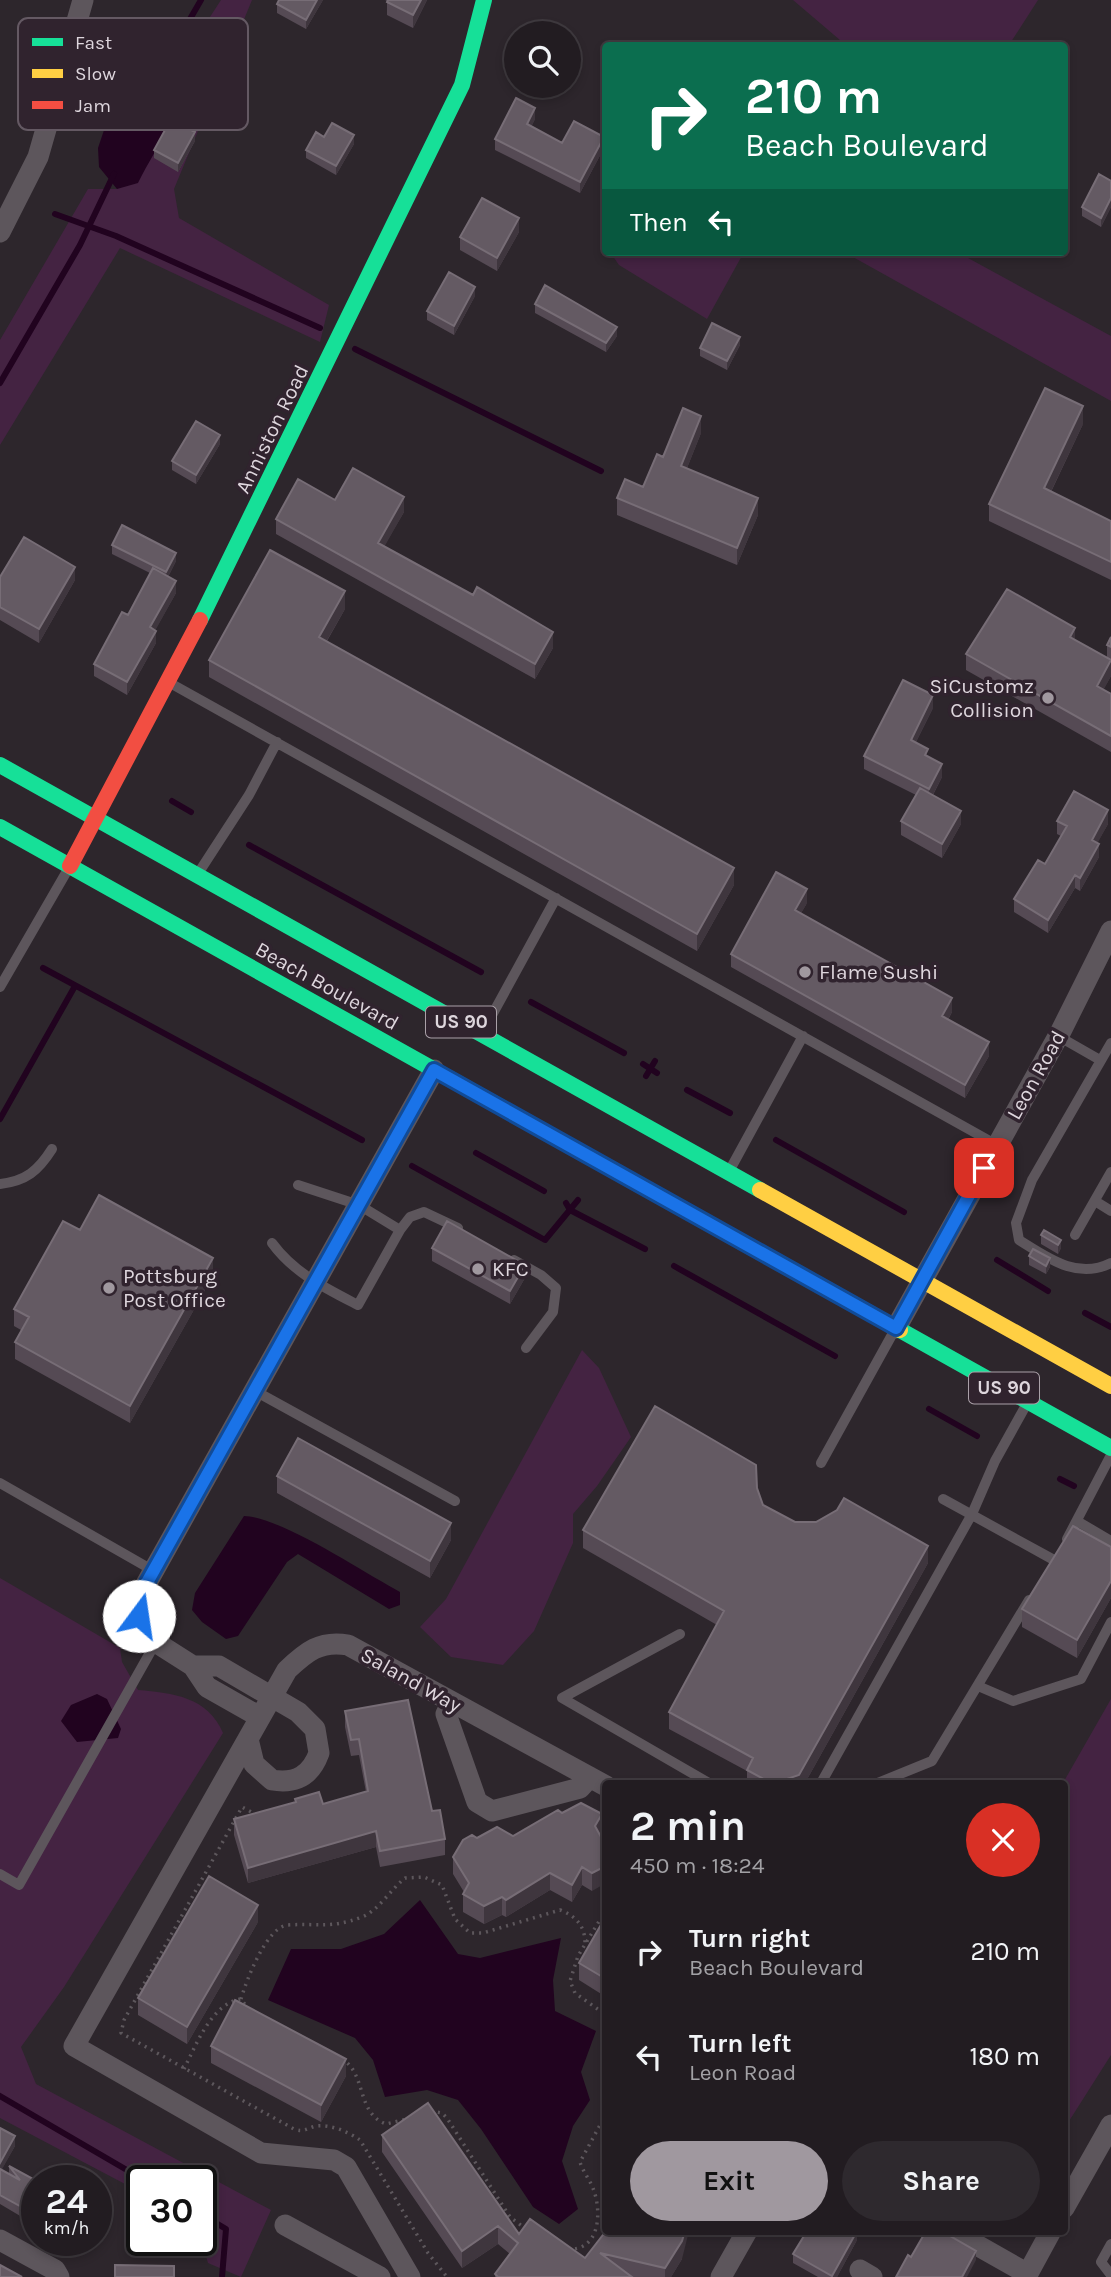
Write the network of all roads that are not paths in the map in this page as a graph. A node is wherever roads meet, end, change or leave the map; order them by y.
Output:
1 (83, 0) edge
2 (484, 0) edge
3 (78, 18) edge
4 (46, 130) edge
5 (0, 232) edge
6 (168, 681) junction
7 (277, 742) junction
8 (0, 765) edge
9 (96, 818) junction
10 (0, 827) edge
11 (70, 866) junction
12 (198, 875) junction
13 (556, 898) junction
14 (1111, 931) edge
15 (0, 987) edge
16 (482, 1034) junction
17 (803, 1036) junction
18 (1058, 1036) junction
19 (1111, 1043) edge
20 (1100, 1060) junction
21 (434, 1070) junction
22 (997, 1145) junction
23 (52, 1149) dead end
24 (729, 1172) junction
25 (1111, 1172) edge
26 (0, 1184) edge
27 (298, 1185) dead end
28 (1095, 1201) junction
29 (359, 1205) junction
30 (1111, 1211) edge
31 (400, 1230) junction
32 (470, 1235) edge
33 (1075, 1235) dead end
34 (272, 1243) dead end
35 (506, 1255) edge
36 (1111, 1263) edge
37 (922, 1280) junction
38 (315, 1283) junction
39 (896, 1328) junction
40 (526, 1348) dead end
41 (1111, 1386) edge
42 (255, 1391) junction
43 (1028, 1402) junction
44 (1111, 1448) edge
45 (1111, 1455) edge
46 (821, 1463) dead end
47 (0, 1483) edge
48 (943, 1499) dead end
49 (454, 1502) dead end
50 (972, 1514) junction
51 (1077, 1521) junction
52 (1111, 1541) edge
53 (1054, 1560) junction
54 (154, 1570) junction
55 (1047, 1572) edge
56 (1033, 1594) edge
57 (1111, 1622) edge
58 (680, 1634) dead end
59 (156, 1643) junction
60 (193, 1666) junction
61 (978, 1686) junction
62 (272, 1696) junction
63 (452, 1702) junction
64 (261, 1717) junction
65 (248, 1739) junction
66 (704, 1780) edge
67 (823, 1780) edge
68 (885, 1780) edge
69 (598, 1781) edge
70 (0, 1874) edge
71 (1111, 2124) edge
72 (1068, 2200) edge
73 (285, 2225) dead end
74 (745, 2235) edge
75 (959, 2235) edge
76 (1049, 2235) edge
77 (0, 2240) edge
78 (1111, 2244) edge
79 (1027, 2275) edge
80 (1111, 2275) edge
81 (60, 2277) edge
82 (380, 2277) edge
83 (410, 2277) edge
84 (721, 2277) edge

1 - 3 street
2 - 6 main road, Anniston Road
4 - 5 street
6 - 7 lane
6 - 9 main road, Anniston Road
7 - 12 lane
7 - 13 lane
8 - 9 main road, US 90
9 - 11 main road, Anniston Road
9 - 12 main road, US 90
10 - 11 main road, Beach Boulevard / US 90
11 - 15 lane
11 - 21 main road, Beach Boulevard / US 90
12 - 16 main road, US 90
13 - 16 lane
13 - 17 lane
14 - 18 street, Leon Road
16 - 24 main road, US 90
17 - 22 lane
17 - 24 lane
18 - 20 lane
18 - 22 street, Leon Road
19 - 20 lane
20 - 36 lane
21 - 29 street
21 - 39 main road, Beach Boulevard / US 90
22 - 37 street, Leon Road
23 - 26 lane
24 - 37 main road, US 90
25 - 28 lane
27 - 29 lane
28 - 30 lane
28 - 33 lane
29 - 31 lane
29 - 38 street
31 - 32 lane
31 - 38 lane
34 - 38 lane
35 - 40 lane
37 - 39 street, Leon Road
37 - 41 main road, US 90
38 - 42 street
39 - 43 main road, Beach Boulevard / US 90
39 - 46 lane
42 - 49 lane
42 - 54 street
43 - 44 main road, Beach Boulevard / US 90
43 - 50 lane
45 - 51 lane
47 - 54 lane
48 - 50 lane
50 - 53 lane
50 - 67 lane
51 - 52 lane
51 - 53 lane
53 - 55 lane
54 - 59 street
56 - 61 lane
57 - 61 lane
58 - 66 lane
59 - 60 street
59 - 70 lane
60 - 62 street
60 - 64 street
61 - 68 lane
62 - 63 street, Saland Way
62 - 64 street, Saland Way
62 - 65 street
63 - 69 street, Saland Way
63 - 69 street
64 - 65 street, Saland Way
65 - 83 street, Saland Way
71 - 72 street
73 - 82 street
74 - 84 street
75 - 79 street
76 - 79 street
77 - 81 street
78 - 80 lane

